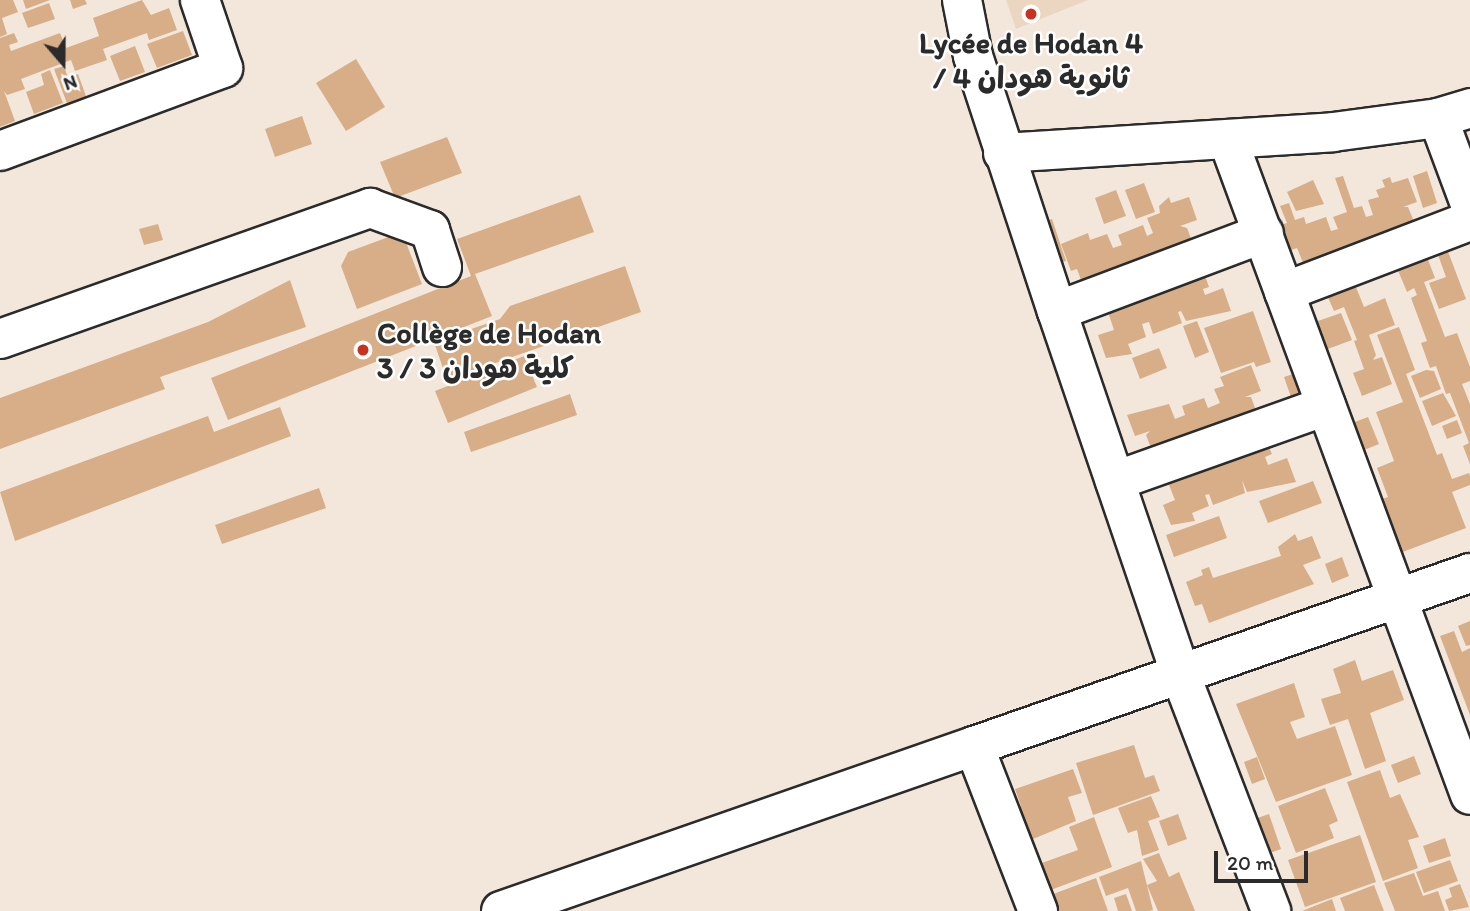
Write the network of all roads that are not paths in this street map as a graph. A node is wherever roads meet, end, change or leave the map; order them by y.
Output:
1 (200, 0) edge
2 (962, 0) edge
3 (1454, 113) edge
4 (1228, 140) junction
5 (0, 150) edge
6 (1003, 153) junction
7 (1470, 204) edge
8 (1470, 221) edge
9 (1264, 233) junction
10 (442, 267) dead end
11 (1284, 292) junction
12 (1057, 311) junction
13 (0, 339) edge
14 (1326, 406) junction
15 (1115, 481) junction
16 (1470, 573) edge
17 (1398, 599) junction
18 (1181, 676) junction
19 (974, 746) junction
20 (1470, 795) edge
21 (501, 911) edge
22 (1038, 911) edge
23 (1272, 911) edge

1 - 5 street
2 - 6 street
3 - 4 street
3 - 7 street
4 - 6 street
4 - 9 street
6 - 12 street
8 - 11 street
9 - 11 street
9 - 12 street
10 - 13 street
11 - 14 street
12 - 15 street
14 - 15 street
14 - 17 street
15 - 18 street
16 - 17 street
17 - 18 street
17 - 20 street
18 - 19 street
18 - 23 street
19 - 21 street
19 - 22 street

